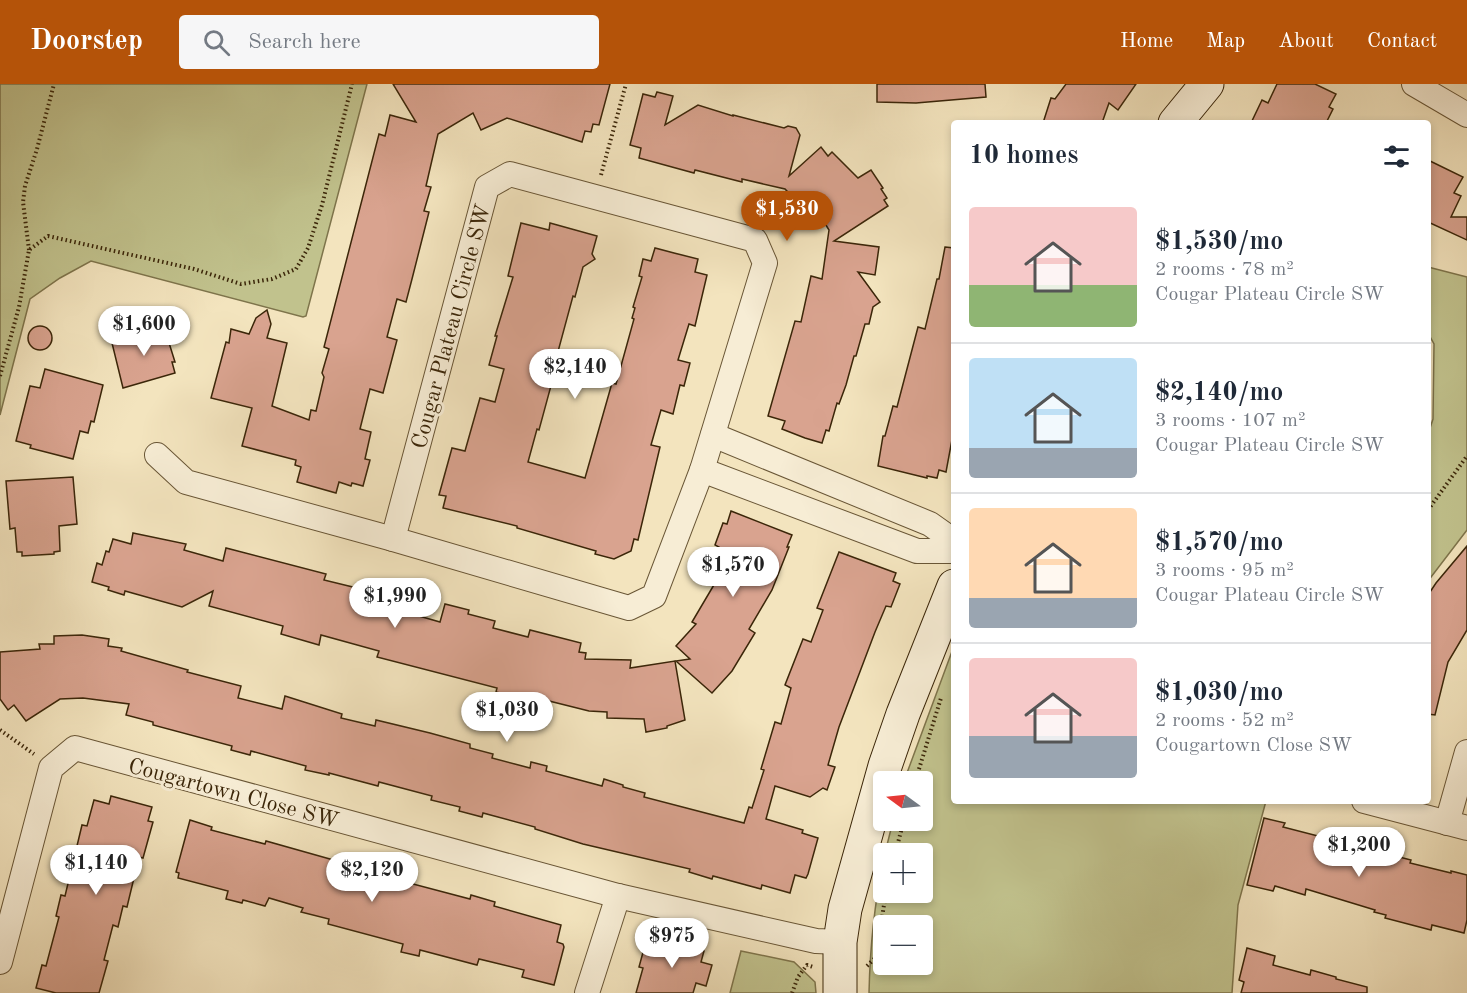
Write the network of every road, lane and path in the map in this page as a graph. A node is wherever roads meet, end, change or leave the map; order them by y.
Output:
1 (54, 84) edge
2 (352, 84) edge
3 (626, 84) edge
4 (1207, 84) edge
5 (1414, 84) edge
6 (1467, 115) edge
7 (1177, 120) edge
8 (596, 196) junction
9 (29, 250) junction
10 (0, 376) edge
11 (713, 435) junction
12 (157, 455) dead end
13 (1467, 456) edge
14 (702, 470) junction
15 (1431, 506) edge
16 (393, 539) junction
17 (951, 539) edge
18 (951, 551) edge
19 (951, 594) edge
20 (944, 688) dead end
21 (0, 730) edge
22 (1467, 752) edge
23 (51, 768) junction
24 (918, 771) edge
25 (1375, 804) edge
26 (1457, 826) edge
27 (618, 896) junction
28 (884, 903) edge
29 (840, 942) junction
30 (0, 962) edge
31 (807, 965) dead end
32 (865, 968) dead end
33 (587, 993) edge
34 (792, 993) edge
35 (840, 993) edge

1 - 9 path
2 - 9 path
3 - 8 path
4 - 7 street
5 - 6 street
8 - 11 street, Cougar Plateau Circle SW
8 - 16 street, Cougar Plateau Circle SW
9 - 10 path
11 - 14 street, Cougar Plateau Circle SW
11 - 17 street
12 - 16 street
13 - 15 path
14 - 16 street, Cougar Plateau Circle SW
14 - 18 street
19 - 29 street
20 - 24 path
21 - 23 path
22 - 26 street
23 - 27 street, Cougartown Close SW
23 - 30 street
25 - 26 street
27 - 29 street, Cougartown Close SW
27 - 33 street
28 - 32 path
29 - 35 street
31 - 34 path

